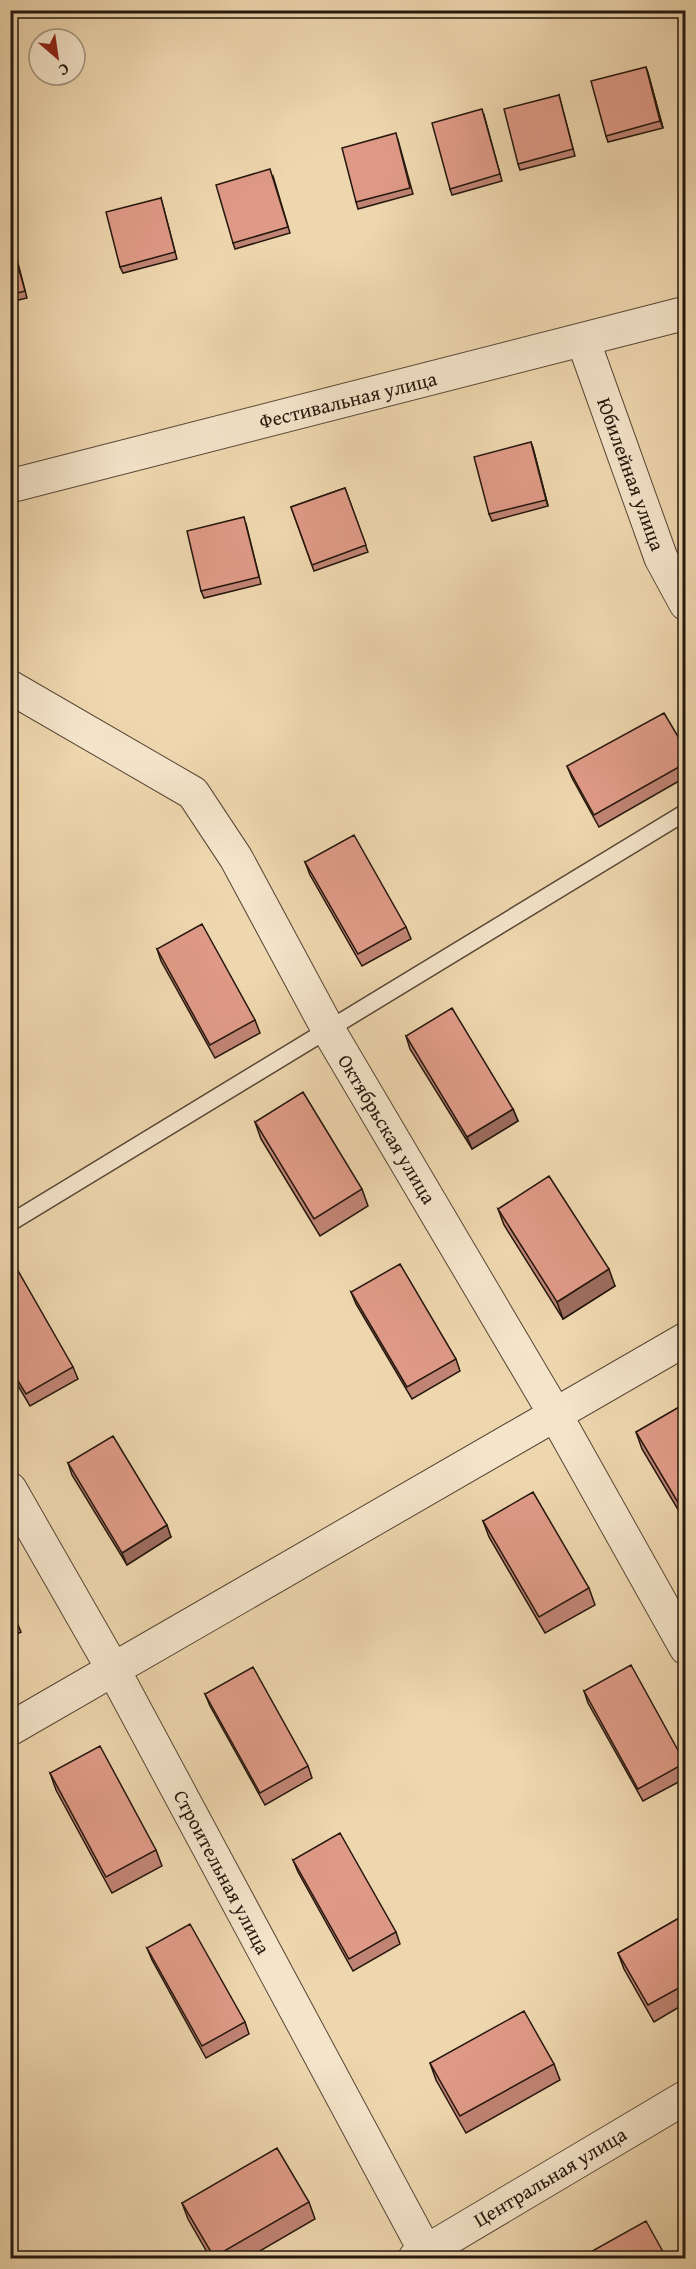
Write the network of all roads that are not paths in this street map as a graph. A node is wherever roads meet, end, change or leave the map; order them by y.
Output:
1 (686, 313) edge
2 (583, 340) junction
3 (10, 486) edge
4 (686, 604) edge
5 (10, 687) edge
6 (686, 812) edge
7 (329, 1031) junction
8 (10, 1223) edge
9 (686, 1339) edge
10 (555, 1414) junction
11 (10, 1489) edge
12 (686, 1648) edge
13 (113, 1669) junction
14 (10, 1729) edge
15 (686, 2097) edge
16 (423, 2256) edge

1 - 2 street, Фестивальная улица
2 - 3 street, Фестивальная улица
2 - 4 street, Юбилейная улица
5 - 7 street, Октябрьская улица
6 - 7 lane
7 - 8 lane
7 - 10 street, Октябрьская улица
9 - 10 street
10 - 12 street, Октябрьская улица
10 - 13 street
11 - 13 street, Строительная улица
13 - 14 street
13 - 16 street, Строительная улица
15 - 16 street, Центральная улица

